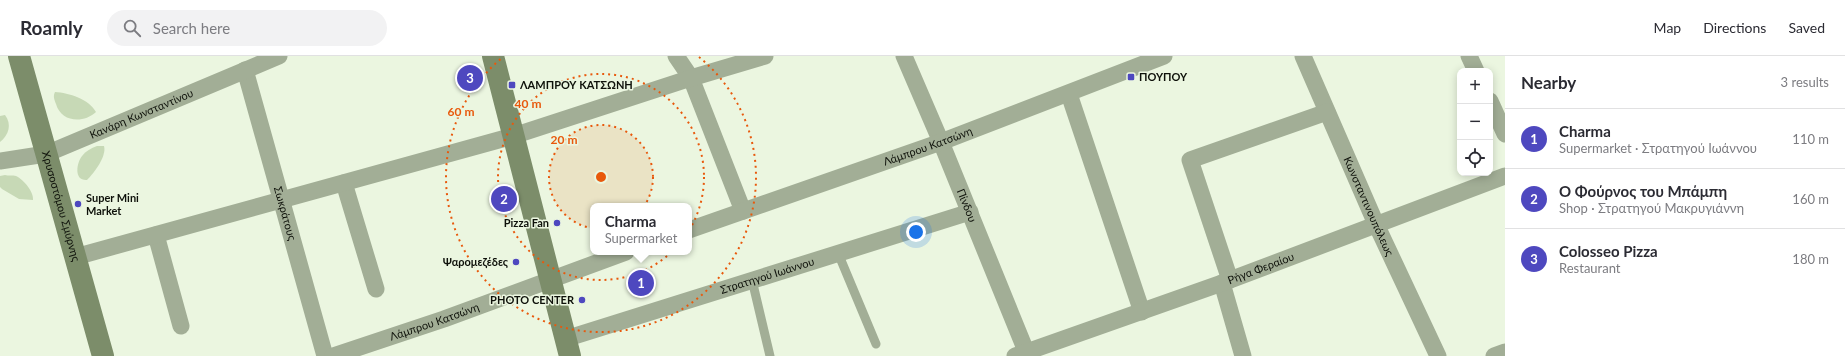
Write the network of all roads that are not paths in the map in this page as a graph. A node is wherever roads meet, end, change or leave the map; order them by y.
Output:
1 (19, 56) edge
2 (279, 56) edge
3 (493, 56) edge
4 (676, 56) edge
5 (765, 56) edge
6 (904, 56) edge
7 (1164, 56) edge
8 (1303, 56) edge
9 (1469, 56) edge
10 (1475, 68) edge
11 (245, 70) junction
12 (691, 78) junction
13 (1069, 94) junction
14 (1491, 104) edge
15 (1327, 112) junction
16 (1505, 134) edge
17 (513, 136) junction
18 (941, 142) junction
19 (46, 154) junction
20 (0, 161) edge
21 (1505, 176) edge
22 (344, 183) junction
23 (281, 201) junction
24 (743, 211) junction
25 (970, 212) junction
26 (1376, 224) junction
27 (692, 229) edge
28 (156, 235) junction
29 (838, 253) junction
30 (617, 255) edge
31 (75, 257) junction
32 (550, 278) junction
33 (752, 280) junction
34 (1226, 282) junction
35 (376, 289) dead end
36 (1142, 312) junction
37 (181, 326) dead end
38 (876, 344) dead end
39 (567, 347) edge
40 (1505, 352) edge
41 (1023, 355) edge
42 (103, 356) edge
43 (325, 356) edge
44 (333, 356) edge
45 (770, 356) edge
46 (1243, 356) edge
47 (1438, 356) edge
48 (1494, 356) edge

1 - 19 main road, Χρυσοστόμου Σμύρνης
2 - 11 street, Κανάρη Κωνσταντίνου
3 - 17 main road
4 - 12 street
5 - 12 street
6 - 18 street, Πίνδου
7 - 13 street, Λάμπρου Κατσώνη
8 - 15 street, Κωνσταντινουπόλεως
9 - 10 street
11 - 19 street, Κανάρη Κωνσταντίνου
11 - 23 street, Σωκράτους
12 - 17 street
12 - 24 street
13 - 18 street, Λάμπρου Κατσώνη
13 - 36 street
14 - 16 street
15 - 26 street, Κωνσταντινουπόλεως
15 - 34 street
17 - 22 street
17 - 32 main road
18 - 24 street, Λάμπρου Κατσώνη
18 - 25 street, Πίνδου
19 - 20 street, Κανάρη Κωνσταντίνου
19 - 31 main road, Χρυσοστόμου Σμύρνης
21 - 26 street, Ρήγα Φεραίου
22 - 23 street
22 - 35 street
23 - 28 street
23 - 43 street, Σωκράτους
24 - 27 street, Λάμπρου Κατσώνη
25 - 29 street, Στρατηγού Ιωάννου
25 - 41 street, Πίνδου
26 - 34 street, Ρήγα Φεραίου
26 - 47 street, Κωνσταντινουπόλεως
28 - 31 street
28 - 37 street
29 - 33 street, Στρατηγού Ιωάννου
29 - 38 lane
30 - 32 street, Λάμπρου Κατσώνη
31 - 42 main road, Χρυσοστόμου Σμύρνης
32 - 39 main road
32 - 44 street, Λάμπρου Κατσώνη
33 - 39 street, Στρατηγού Ιωάννου
33 - 45 lane
34 - 36 street, Ρήγα Φεραίου
34 - 46 street
36 - 41 street, Ρήγα Φεραίου
40 - 48 street

